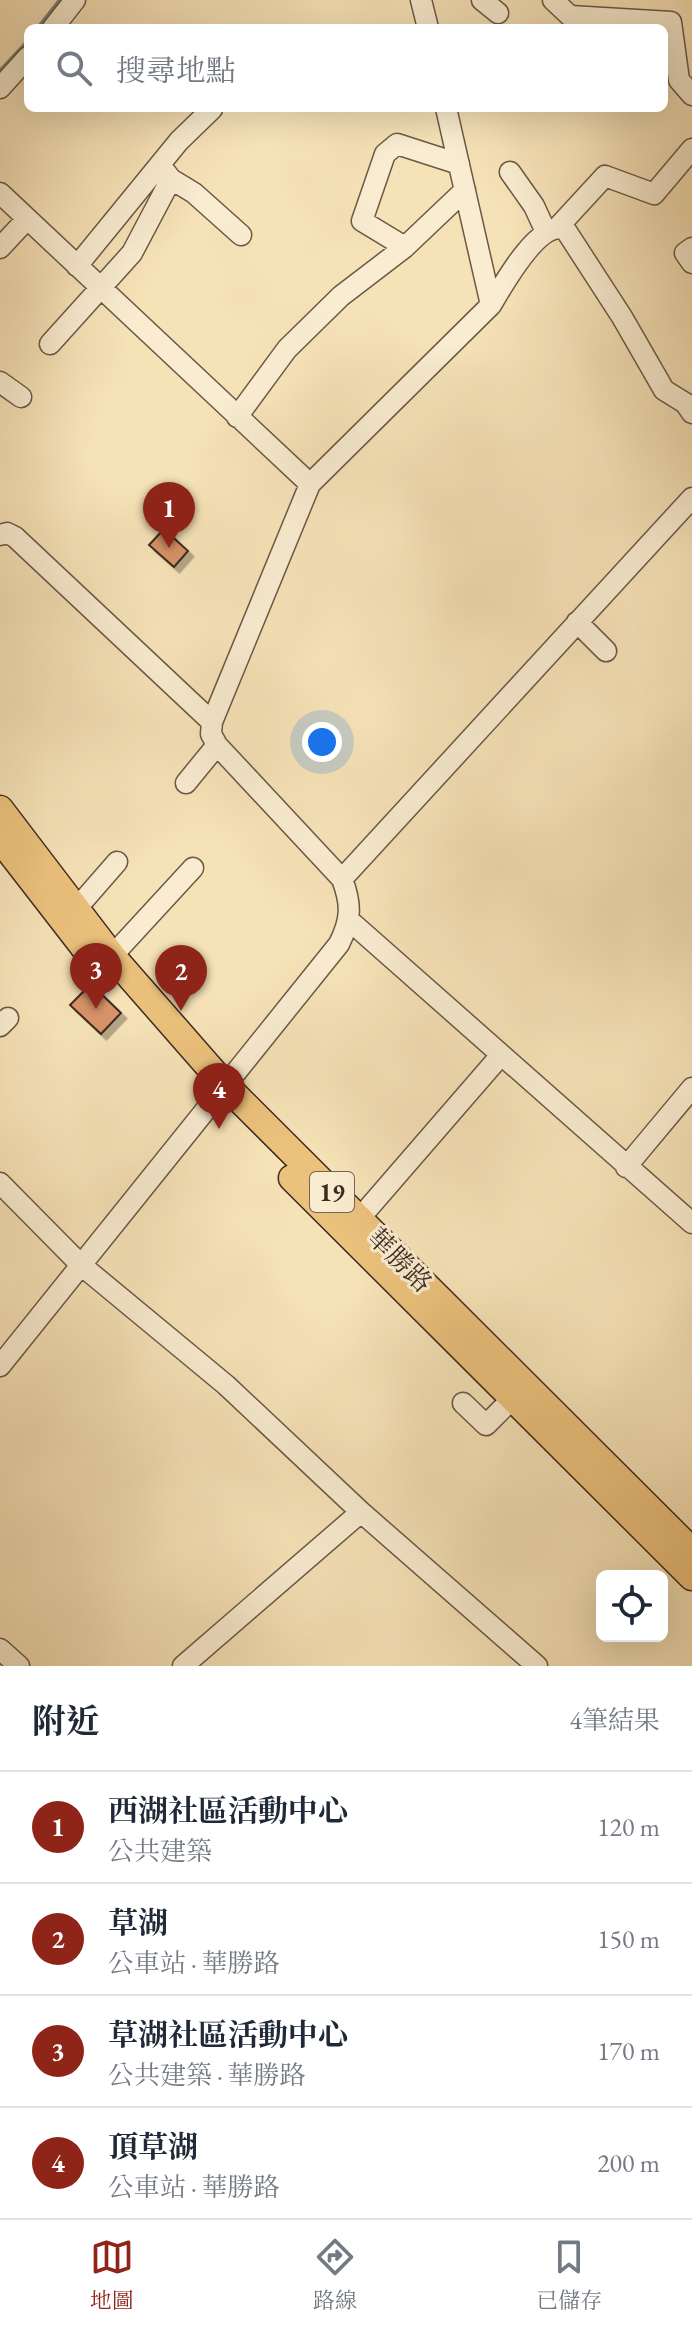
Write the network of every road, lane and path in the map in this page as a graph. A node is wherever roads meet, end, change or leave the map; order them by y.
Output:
1 (75, 0) edge
2 (421, 0) edge
3 (553, 0) edge
4 (572, 22) edge
5 (56, 24) edge
6 (427, 24) edge
7 (24, 61) edge
8 (0, 88) edge
9 (692, 95) edge
10 (210, 112) edge
11 (447, 112) edge
12 (692, 149) edge
13 (459, 164) junction
14 (166, 172) junction
15 (510, 172) dead end
16 (465, 190) junction
17 (0, 193) edge
18 (27, 219) junction
19 (552, 229) junction
20 (241, 235) dead end
21 (405, 247) junction
22 (0, 248) edge
23 (692, 248) edge
24 (692, 263) edge
25 (77, 266) junction
26 (102, 290) junction
27 (491, 305) junction
28 (50, 344) dead end
29 (0, 382) edge
30 (21, 397) dead end
31 (690, 403) edge
32 (237, 417) junction
33 (310, 484) junction
34 (692, 498) edge
35 (0, 535) edge
36 (577, 622) junction
37 (606, 651) dead end
38 (212, 722) junction
39 (217, 745) junction
40 (186, 783) dead end
41 (0, 809) edge
42 (0, 839) edge
43 (117, 862) dead end
44 (193, 868) dead end
45 (342, 879) junction
46 (76, 909) junction
47 (350, 921) junction
48 (112, 956) junction
49 (501, 1055) junction
50 (692, 1088) edge
51 (218, 1092) junction
52 (626, 1167) junction
53 (0, 1183) edge
54 (359, 1219) junction
55 (692, 1223) edge
56 (81, 1265) junction
57 (0, 1366) edge
58 (513, 1398) junction
59 (463, 1403) dead end
60 (361, 1512) junction
61 (692, 1551) edge
62 (692, 1577) edge
63 (0, 1649) edge
64 (19, 1666) edge
65 (183, 1666) edge
66 (537, 1666) edge

1 - 5 street
2 - 6 street
3 - 4 street
4 - 9 street
7 - 8 street
10 - 14 street
11 - 13 street
12 - 19 street
13 - 16 street
13 - 21 street
14 - 20 street
14 - 25 street
14 - 26 street
15 - 19 street
16 - 21 street
16 - 27 street
17 - 18 street
18 - 22 street
18 - 25 street
19 - 27 street
19 - 31 street
21 - 32 street
23 - 24 street
25 - 26 street
26 - 28 street
26 - 32 street
27 - 33 street
29 - 30 street
32 - 33 street
33 - 38 street
34 - 36 street
35 - 38 street
36 - 37 street
36 - 45 street
38 - 39 street
39 - 40 street
39 - 45 street
41 - 46 main road, 華勝路 / 19
42 - 51 main road, 華勝路 / 19
43 - 46 street
44 - 48 street
45 - 47 street
46 - 48 main road, 華勝路 / 19
47 - 49 street
47 - 51 street
48 - 51 main road, 華勝路 / 19
49 - 52 street
49 - 54 street
50 - 52 street
51 - 54 main road, 華勝路 / 19
51 - 56 street
51 - 58 main road, 華勝路 / 19
52 - 55 street
53 - 56 street
54 - 61 main road, 華勝路 / 19
56 - 57 street
56 - 60 street
58 - 59 street
58 - 62 main road, 華勝路 / 19
60 - 65 street
60 - 66 street
63 - 64 street

